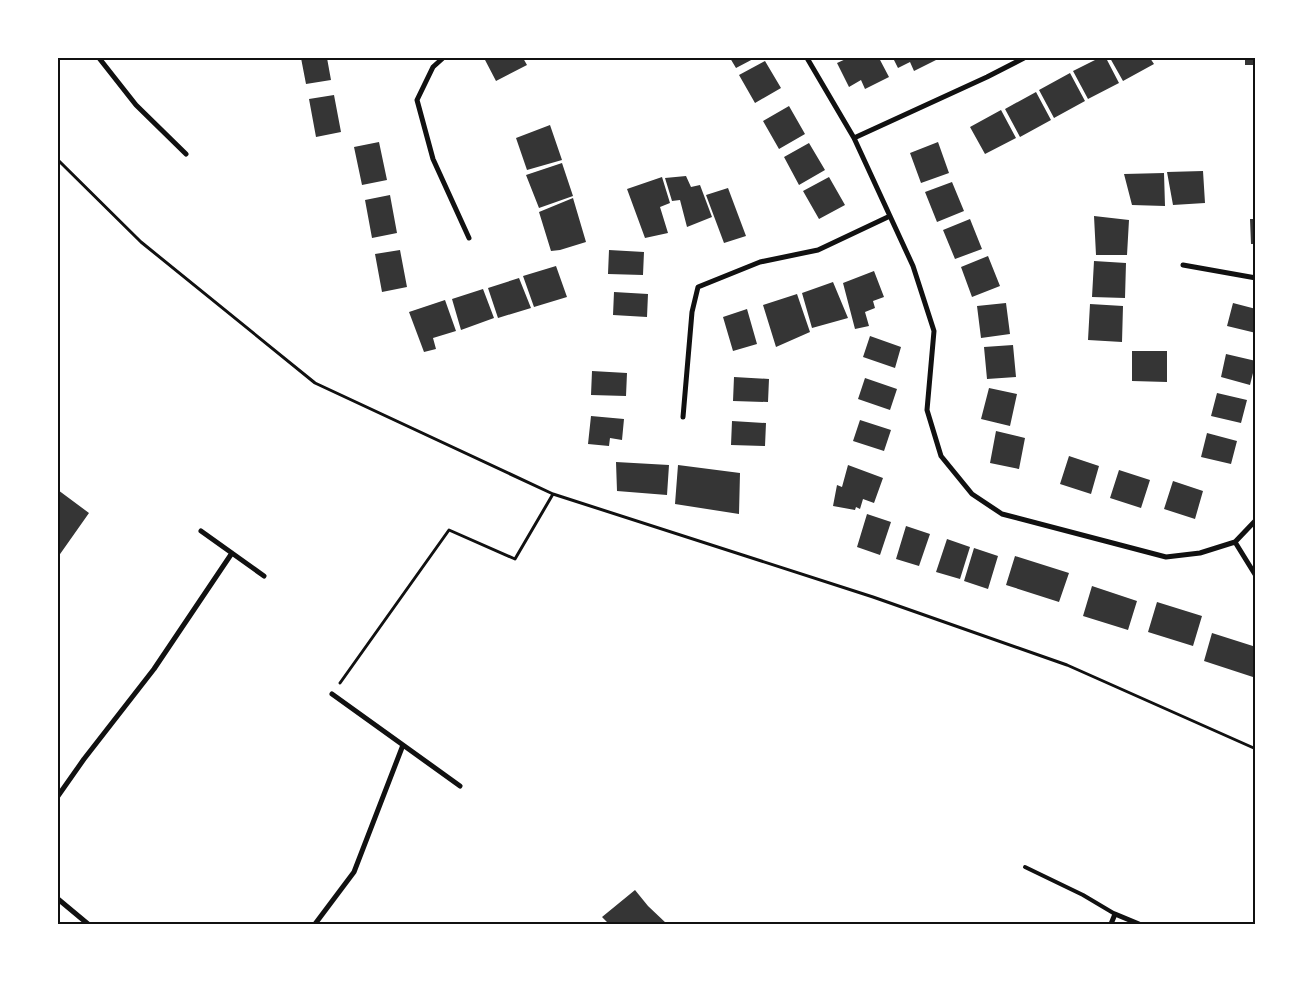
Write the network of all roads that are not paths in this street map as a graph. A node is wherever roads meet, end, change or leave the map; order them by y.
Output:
1 (99, 58) edge
2 (443, 58) edge
3 (807, 58) edge
4 (1024, 58) edge
5 (854, 138) junction
6 (186, 154) dead end
7 (890, 216) junction
8 (468, 238) dead end
9 (1183, 265) dead end
10 (1256, 278) edge
11 (683, 417) dead end
12 (1256, 520) edge
13 (202, 531) dead end
14 (1235, 542) junction
15 (232, 552) junction
16 (264, 576) dead end
17 (1256, 576) edge
18 (332, 694) road end
19 (404, 745) junction
20 (460, 786) dead end
21 (58, 796) edge
22 (1025, 867) dead end
23 (58, 899) edge
24 (1115, 914) junction
25 (88, 924) edge
26 (315, 924) edge
27 (1111, 924) edge
28 (1138, 924) edge

1 - 6 street
2 - 8 street
3 - 5 street
4 - 5 street
5 - 7 street
7 - 11 street
7 - 14 street
9 - 10 street
12 - 14 street
13 - 15 street
14 - 17 street
15 - 16 street
15 - 21 street
18 - 19 street
19 - 20 street
19 - 26 street
22 - 24 lane
23 - 25 street
24 - 27 street
24 - 28 street

